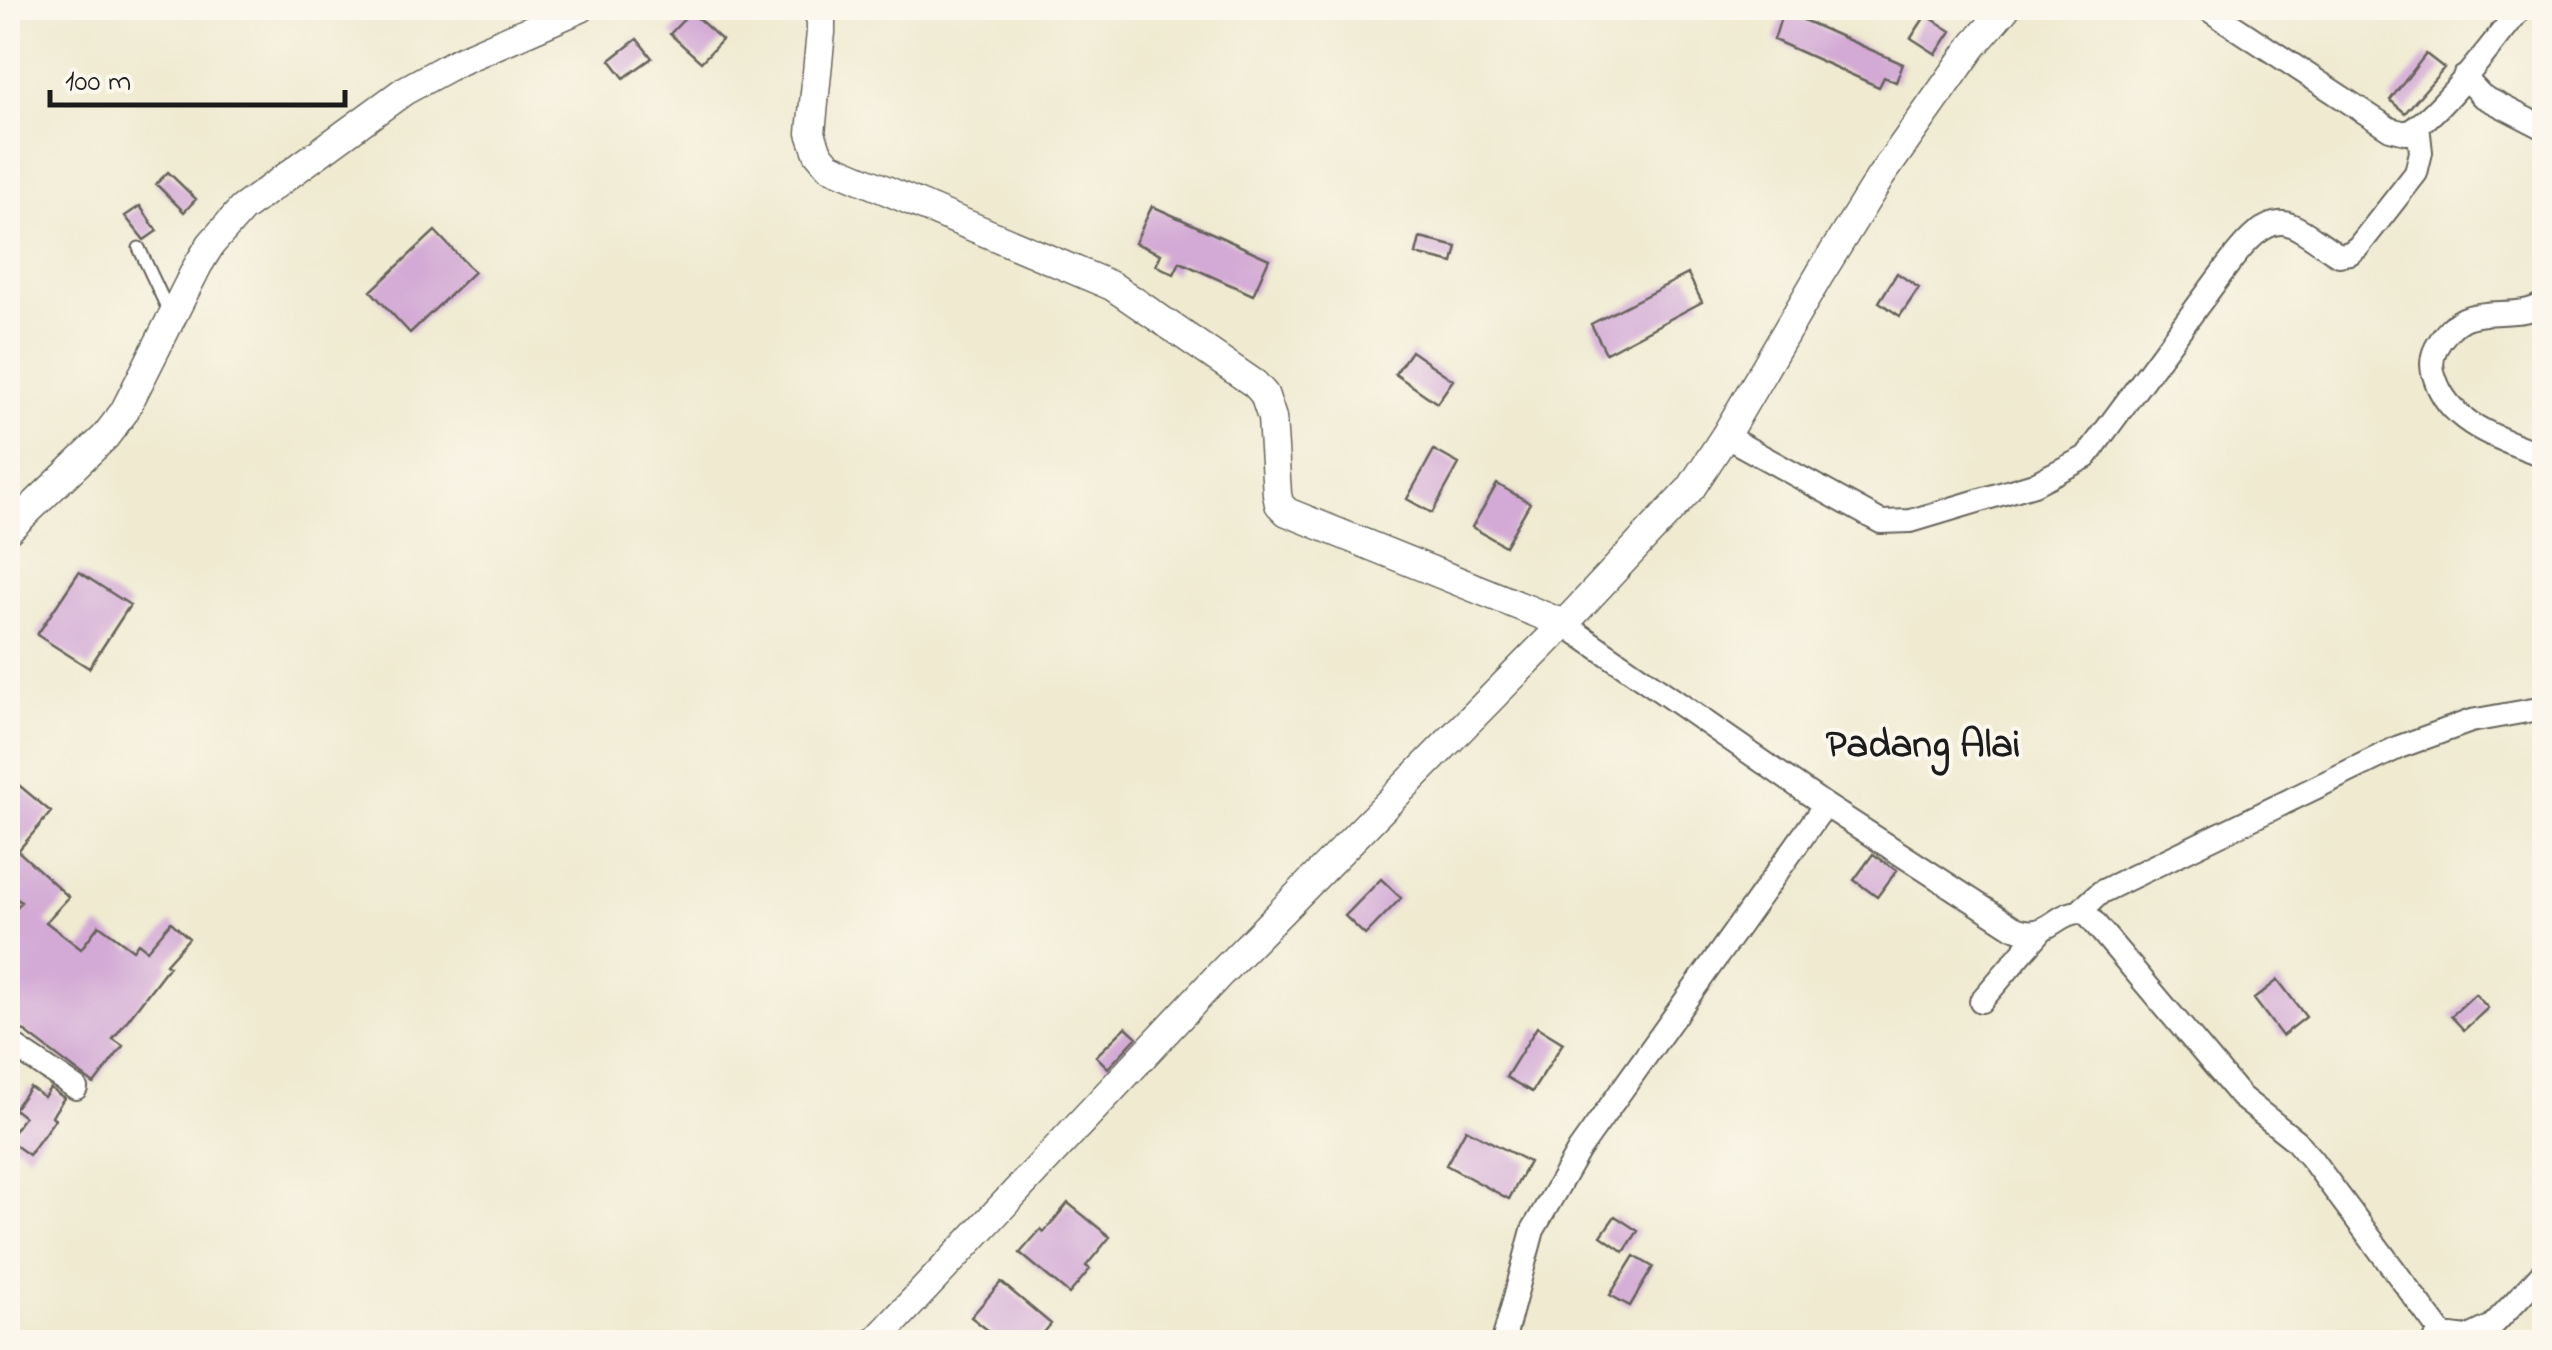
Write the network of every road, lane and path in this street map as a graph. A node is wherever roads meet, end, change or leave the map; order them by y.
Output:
1 (581, 8) edge
2 (815, 8) edge
3 (2006, 8) edge
4 (2206, 8) edge
5 (2521, 8) edge
6 (2464, 78) junction
7 (2418, 125) junction
8 (2544, 128) edge
9 (140, 248) dead end
10 (2544, 304) edge
11 (172, 318) junction
12 (1726, 436) junction
13 (2544, 456) edge
14 (8, 530) edge
15 (1564, 624) junction
16 (2544, 708) edge
17 (1825, 805) junction
18 (2080, 912) junction
19 (2040, 932) junction
20 (1980, 1001) dead end
21 (8, 1042) edge
22 (76, 1088) dead end
23 (2544, 1271) edge
24 (2441, 1340) edge
25 (874, 1342) edge
26 (1503, 1342) edge

1 - 11 street
2 - 15 street
3 - 12 street
4 - 7 street
5 - 6 street
6 - 7 street
6 - 8 street
7 - 12 street
9 - 11 lane
10 - 13 street
11 - 14 street
12 - 15 street
15 - 17 street
15 - 25 street
16 - 18 street
17 - 19 street
17 - 26 street
18 - 19 street
18 - 24 street
19 - 20 street
21 - 22 street
23 - 24 street

